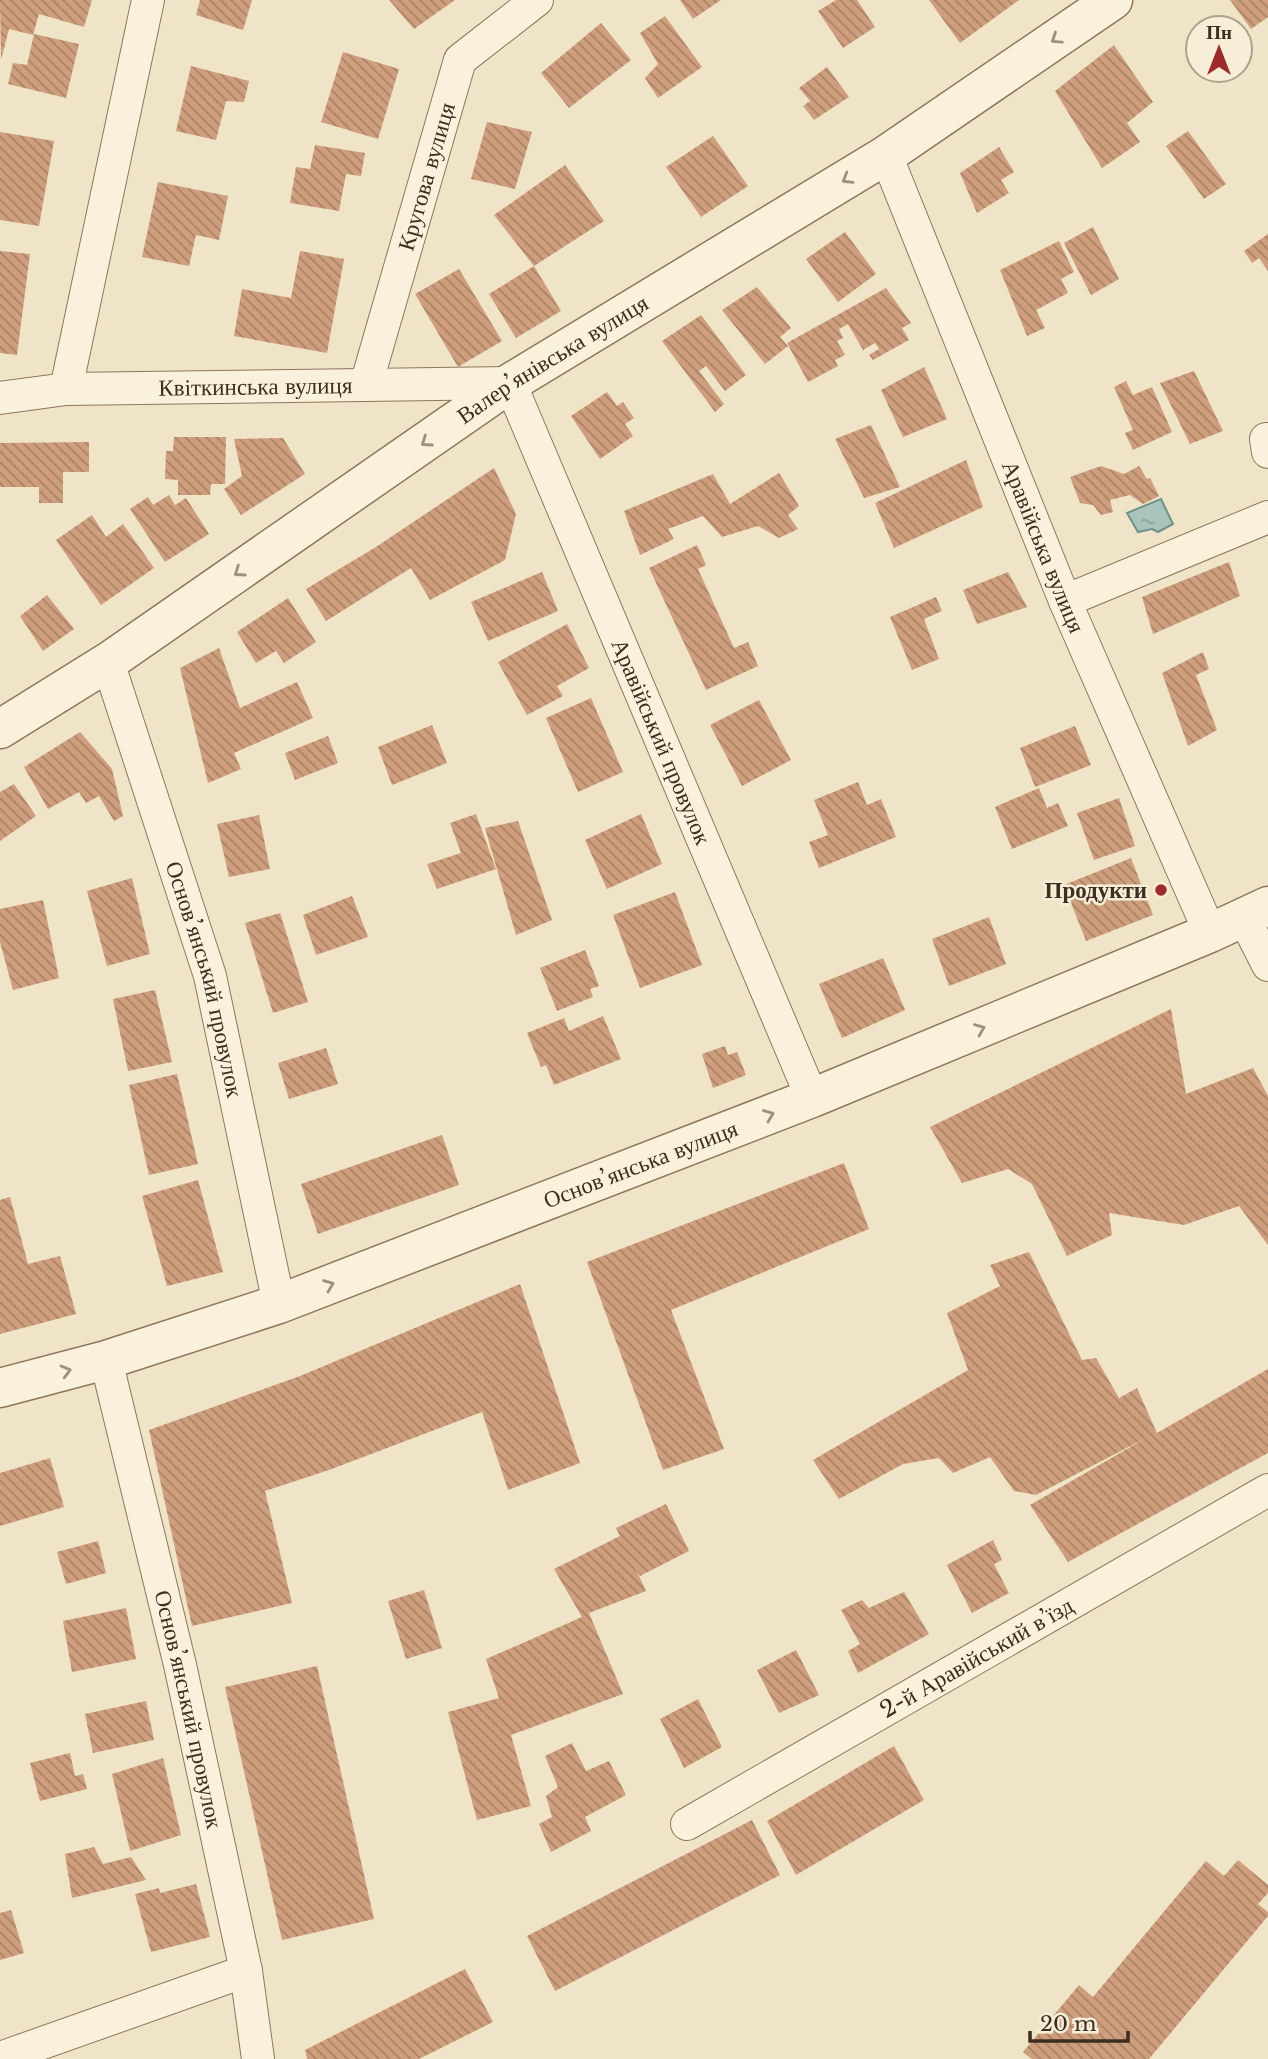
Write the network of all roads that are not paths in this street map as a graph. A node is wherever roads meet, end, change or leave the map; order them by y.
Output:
1 (148, 0) edge
2 (537, 0) edge
3 (1113, 0) edge
4 (886, 155) junction
5 (510, 383) junction
6 (366, 385) junction
7 (66, 389) junction
8 (0, 398) edge
9 (1268, 517) edge
10 (1065, 601) junction
11 (108, 662) junction
12 (0, 729) edge
13 (1256, 912) edge
14 (1210, 933) junction
15 (1268, 965) edge
16 (812, 1098) junction
17 (279, 1304) junction
18 (106, 1360) junction
19 (0, 1388) edge
20 (1268, 1490) edge
21 (687, 1824) dead end
22 (246, 1971) junction
23 (0, 2057) edge
24 (258, 2059) edge

1 - 7 street
2 - 6 street, Кругова вулиця
3 -> 4 street, Валер’янівська вулиця
4 -> 5 street, Валер’янівська вулиця
4 - 10 street, Аравійська вулиця
5 - 6 street, Квіткинська вулиця
5 -> 11 street, Валер’янівська вулиця
5 - 16 street, Аравійський провулок
6 - 7 street, Квіткинська вулиця
7 - 8 street, Квіткинська вулиця
9 - 10 street
10 - 14 street, Аравійська вулиця
11 - 12 street, Валер’янівська вулиця
11 - 17 street, Основ’янський провулок
13 - 14 street, Основ’янська вулиця
13 - 15 street
16 -> 14 street, Основ’янська вулиця
17 -> 16 street, Основ’янська вулиця
17 - 18 street, Основ’янська вулиця
19 -> 18 street, Основ’янська вулиця
18 - 22 street, Основ’янський провулок
20 - 21 street, 2-й Аравійський в’їзд
22 - 23 street
22 - 24 street, Основ’янський провулок

